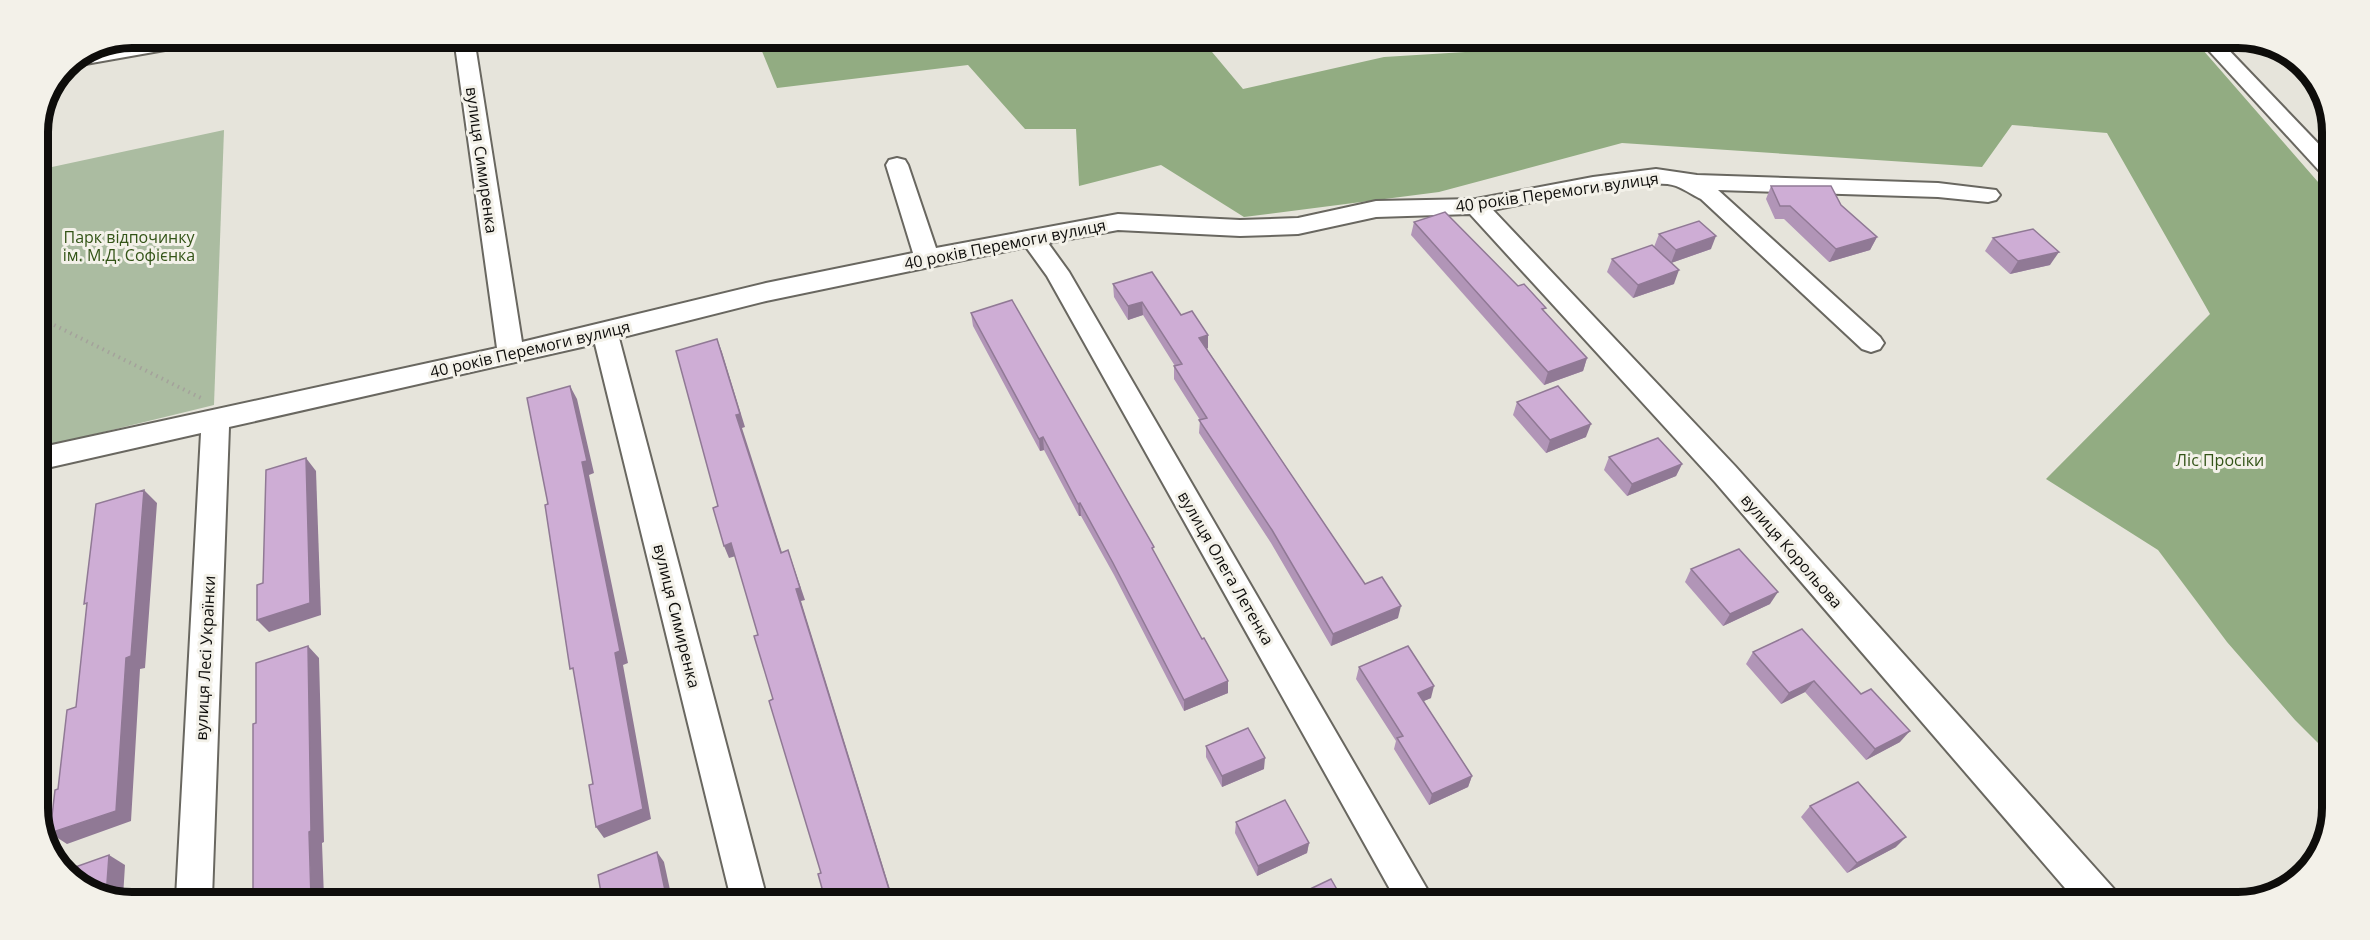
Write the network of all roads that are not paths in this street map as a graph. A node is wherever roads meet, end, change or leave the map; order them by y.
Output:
1 (142, 48) edge
2 (465, 48) edge
3 (2217, 48) edge
4 (96, 56) edge
5 (2322, 160) edge
6 (897, 165) dead end
7 (1681, 180) junction
8 (1988, 195) dead end
9 (1476, 206) junction
10 (1032, 238) junction
11 (927, 258) junction
12 (605, 333) junction
13 (1870, 343) dead end
14 (511, 353) junction
15 (216, 418) junction
16 (48, 457) edge
17 (194, 892) edge
18 (747, 892) edge
19 (1411, 892) edge
20 (2092, 892) edge

1 - 4 street
2 - 14 street, вулиця Симиренка
3 - 5 street
6 - 11 street
7 - 8 street, 40 років Перемоги вулиця
7 - 9 street, 40 років Перемоги вулиця
7 - 13 street
9 - 10 street, 40 років Перемоги вулиця
9 - 20 street, вулиця Корольова
10 - 11 street, 40 років Перемоги вулиця
10 - 19 street, вулиця Олега Летенка
11 - 12 street, 40 років Перемоги вулиця
12 - 14 street, 40 років Перемоги вулиця
12 - 18 street, вулиця Симиренка
14 - 15 street, 40 років Перемоги вулиця
15 - 16 street, 40 років Перемоги вулиця
15 - 17 street, вулиця Лесі Українки

